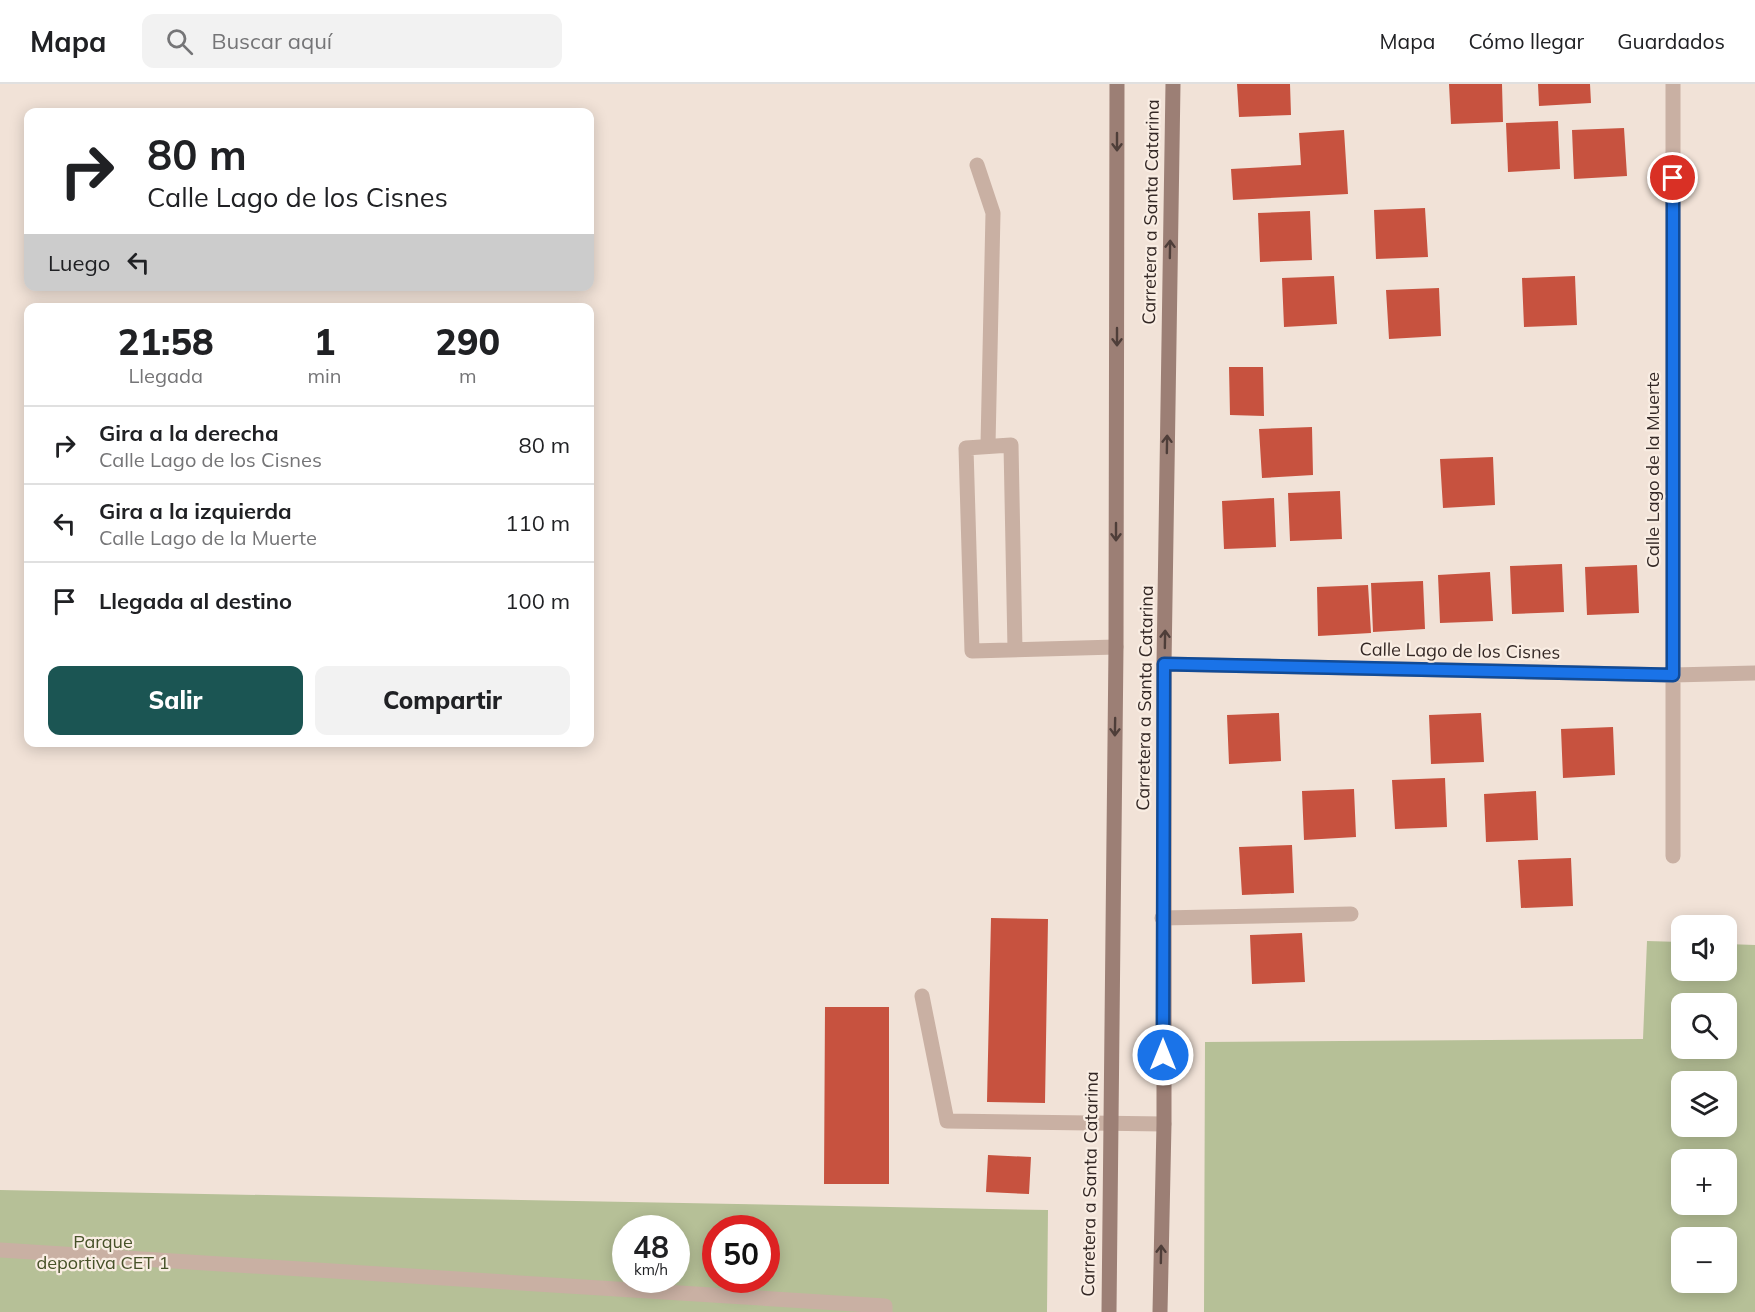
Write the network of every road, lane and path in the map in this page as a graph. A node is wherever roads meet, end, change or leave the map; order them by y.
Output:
1 (1117, 84) edge
2 (1173, 84) edge
3 (1673, 84) edge
4 (977, 165) dead end
5 (988, 445) junction
6 (1116, 647) junction
7 (1015, 649) junction
8 (1164, 664) junction
9 (1755, 674) edge
10 (1673, 675) junction
11 (1673, 856) dead end
12 (1351, 914) dead end
13 (1162, 918) junction
14 (922, 996) dead end
15 (1164, 1124) junction
16 (1111, 1125) junction
17 (0, 1250) edge
18 (885, 1312) edge
19 (1108, 1312) edge
20 (1160, 1312) edge

1 -> 6 main road, Carretera a Santa Catarina
8 -> 2 main road, Carretera a Santa Catarina
3 - 10 street, Calle Lago de la Muerte
4 - 5 street
5 - 7 street
5 - 7 street
6 - 7 street
6 -> 16 main road, Carretera a Santa Catarina
8 - 10 street, Calle Lago de los Cisnes
8 - 13 main road, Carretera a Santa Catarina
9 - 10 street, Calle Lago de los Cisnes
10 - 11 street, Calle Lago de la Muerte
12 - 13 street
13 - 15 main road, Carretera a Santa Catarina
14 - 16 street
15 - 16 street
20 -> 15 main road, Carretera a Santa Catarina
16 - 19 main road, Carretera a Santa Catarina
17 - 18 street

